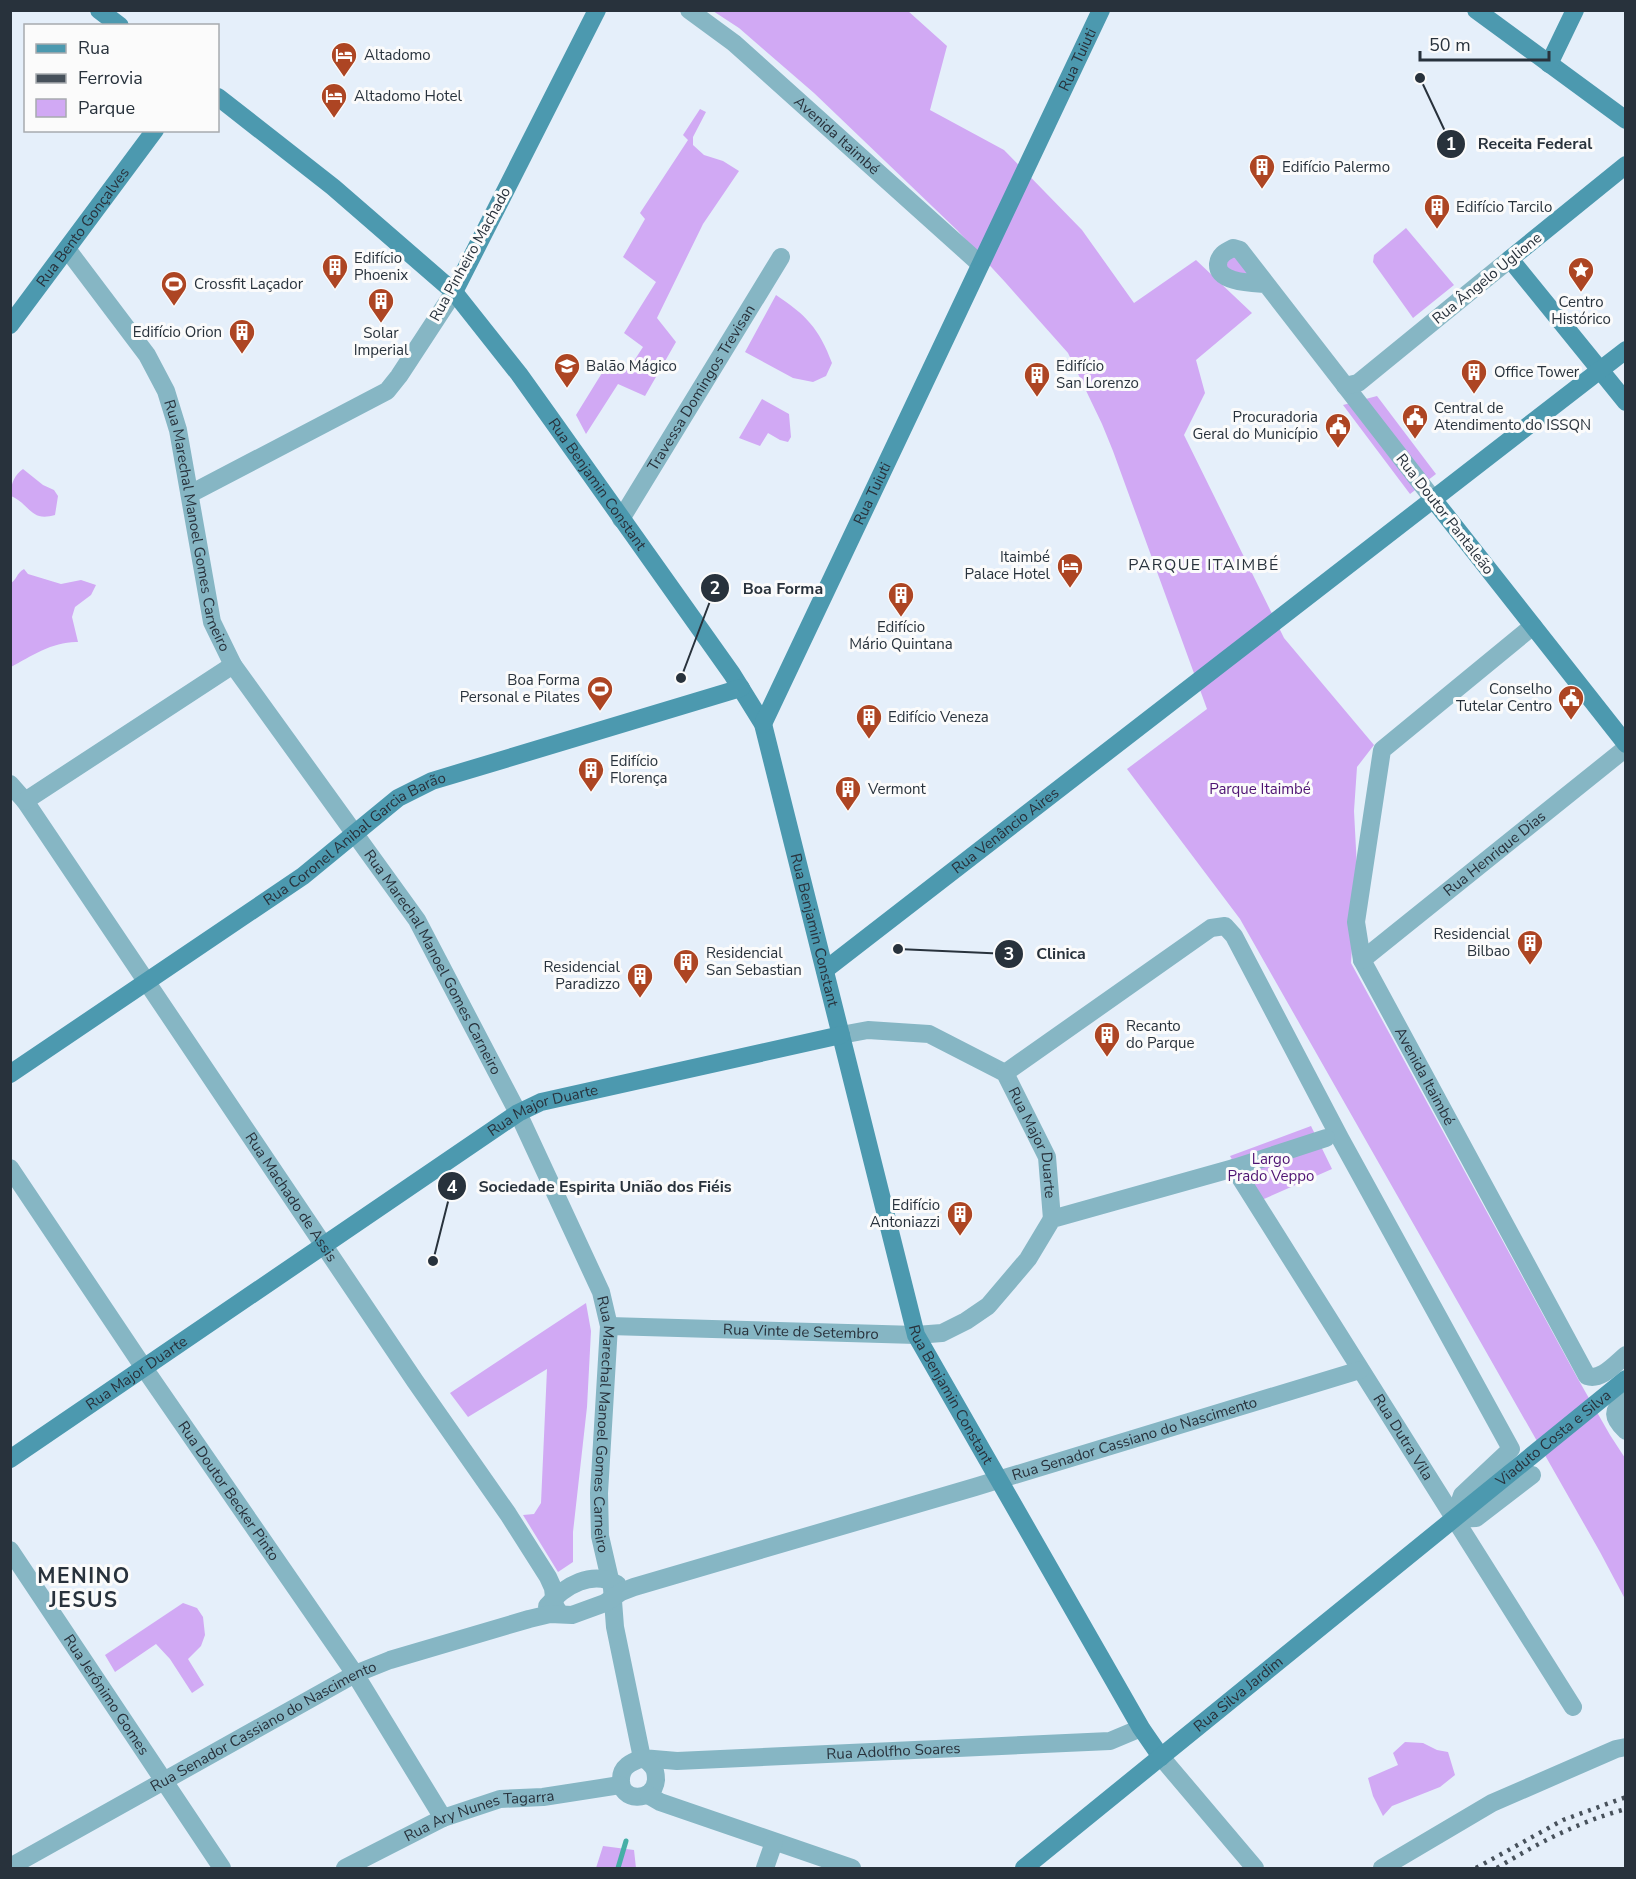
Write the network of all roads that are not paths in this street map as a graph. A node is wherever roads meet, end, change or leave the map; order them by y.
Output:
1 (99, 10) edge
2 (597, 10) edge
3 (689, 10) edge
4 (1101, 10) edge
5 (1476, 10) edge
6 (1575, 10) edge
7 (117, 24) edge
8 (1549, 64) junction
9 (219, 98) edge
10 (1626, 120) edge
11 (154, 132) edge
12 (1626, 165) edge
13 (67, 249) junction
14 (781, 257) dead end
15 (1510, 259) junction
16 (980, 264) junction
17 (1266, 284) dead end
18 (454, 292) junction
19 (10, 325) edge
20 (1626, 350) edge
21 (1600, 370) junction
22 (1346, 386) junction
23 (1626, 402) edge
24 (190, 494) junction
25 (1433, 499) junction
26 (621, 519) junction
27 (1533, 626) junction
28 (233, 664) junction
29 (741, 688) junction
30 (763, 724) junction
31 (1626, 744) edge
32 (1626, 748) edge
33 (10, 784) edge
34 (25, 801) junction
35 (354, 834) junction
36 (1362, 960) junction
37 (825, 970) junction
38 (147, 982) junction
39 (841, 1035) junction
40 (1005, 1073) junction
41 (10, 1074) edge
42 (518, 1113) junction
43 (1326, 1138) dead end
44 (10, 1168) edge
45 (1234, 1168) junction
46 (1052, 1219) junction
47 (324, 1245) junction
48 (609, 1326) junction
49 (916, 1335) junction
50 (1626, 1355) edge
51 (144, 1368) junction
52 (1360, 1370) junction
53 (1626, 1379) edge
54 (1626, 1398) edge
55 (1626, 1431) edge
56 (10, 1459) edge
57 (1532, 1475) dead end
58 (999, 1479) junction
59 (1482, 1497) joint
60 (1454, 1520) junction
61 (10, 1550) edge
62 (612, 1588) junction
63 (561, 1599) junction
64 (592, 1608) junction
65 (615, 1627) junction
66 (355, 1674) junction
67 (1573, 1707) dead end
68 (1142, 1728) junction
69 (1626, 1747) edge
70 (1161, 1757) junction
71 (652, 1761) junction
72 (164, 1781) junction
73 (620, 1785) junction
74 (648, 1795) junction
75 (443, 1818) junction
76 (774, 1842) junction
77 (10, 1867) edge
78 (222, 1869) edge
79 (345, 1869) edge
80 (765, 1869) edge
81 (852, 1869) edge
82 (1024, 1869) edge
83 (1255, 1869) edge
84 (1382, 1869) edge

1 - 7 street
2 - 18 street, Rua Pinheiro Machado
3 - 16 street, Avenida Itaimbé
4 - 16 street, Rua Tuiuti
5 - 8 street
6 - 8 street
8 - 10 street
9 - 18 street, Rua Benjamin Constant
11 - 13 street, Rua Bento Gonçalves
12 - 15 street, Rua Ângelo Uglione
13 - 19 street, Rua Bento Gonçalves
13 - 24 street, Rua Marechal Manoel Gomes Carneiro
14 - 26 street, Travessa Domingos Trevisan
15 - 21 street
15 - 22 street, Rua Ângelo Uglione
16 - 30 street, Rua Tuiuti
17 - 22 street, Rua Doutor Pantaleão
18 - 24 street, Rua Pinheiro Machado
18 - 26 street, Rua Benjamin Constant
20 - 21 street
21 - 23 street
21 - 25 street
22 - 25 street, Rua Doutor Pantaleão
24 - 28 street, Rua Marechal Manoel Gomes Carneiro
25 - 27 street, Rua Doutor Pantaleão
25 - 37 street, Rua Venâncio Aires
26 - 29 street, Rua Benjamin Constant
27 - 31 street, Rua Doutor Pantaleão
27 - 36 street, Avenida Itaimbé
28 - 34 street
28 - 35 street, Rua Marechal Manoel Gomes Carneiro
29 - 30 street, Rua Benjamin Constant
29 - 35 street, Rua Coronel Anibal Garcia Barão
30 - 37 street, Rua Benjamin Constant
32 - 36 street, Rua Henrique Dias
33 - 34 street, Rua Machado de Assis
34 - 38 street, Rua Machado de Assis
35 - 38 street, Rua Coronel Anibal Garcia Barão
35 - 42 street, Rua Marechal Manoel Gomes Carneiro
36 - 50 street, Avenida Itaimbé
37 - 39 street, Rua Benjamin Constant
38 - 41 street, Rua Coronel Anibal Garcia Barão
38 - 47 street, Rua Machado de Assis
39 - 40 street, Rua Major Duarte
39 - 42 street, Rua Major Duarte
39 - 49 street, Rua Benjamin Constant
40 - 46 street, Rua Major Duarte
40 - 60 street, Rua Silva Jardim
42 - 47 street, Rua Major Duarte
42 - 48 street, Rua Marechal Manoel Gomes Carneiro
43 - 45 street
44 - 51 street, Rua Doutor Becker Pinto
45 - 46 street
45 - 52 street, Rua Dutra Vila
46 - 49 street, Rua Vinte de Setembro
47 - 51 street, Rua Major Duarte
47 - 63 street, Rua Machado de Assis
48 - 49 street, Rua Vinte de Setembro
48 - 62 street, Rua Marechal Manoel Gomes Carneiro
49 - 58 street, Rua Benjamin Constant
51 - 56 street, Rua Major Duarte
51 - 66 street, Rua Doutor Becker Pinto
52 - 58 street, Rua Senador Cassiano do Nascimento
52 - 60 street, Rua Dutra Vila
53 - 59 street, Viaduto Costa e Silva
54 - 55 street
57 - 60 street, Rua Silva Jardim
58 - 62 street, Rua Senador Cassiano do Nascimento
58 - 68 street, Rua Benjamin Constant
59 - 60 street, Rua Silva Jardim
60 - 67 street, Rua Dutra Vila
60 - 70 street, Rua Silva Jardim
61 - 72 street, Rua Jerônimo Gomes
62 - 63 street, Rua Senador Cassiano do Nascimento
62 - 64 street, Rua Senador Cassiano do Nascimento
62 - 65 street, Rua Marechal Manoel Gomes Carneiro
63 - 64 street, Rua Senador Cassiano do Nascimento
63 - 66 street, Rua Senador Cassiano do Nascimento
64 - 65 street
65 - 71 street, Rua Marechal Manoel Gomes Carneiro
66 - 72 street, Rua Senador Cassiano do Nascimento
66 - 75 street, Rua Doutor Becker Pinto
68 - 70 street, Rua Benjamin Constant
68 - 71 street, Rua Adolfho Soares
69 - 84 street
70 - 82 street, Rua Silva Jardim
70 - 83 street, Rua Benjamin Constant
71 - 73 street
71 - 74 street
72 - 77 street, Rua Senador Cassiano do Nascimento
72 - 78 street, Rua Jerônimo Gomes
73 - 74 street
73 - 75 street, Rua Ary Nunes Tagarra
74 - 76 street
75 - 79 street, Rua Ary Nunes Tagarra
76 - 80 street
76 - 81 street

